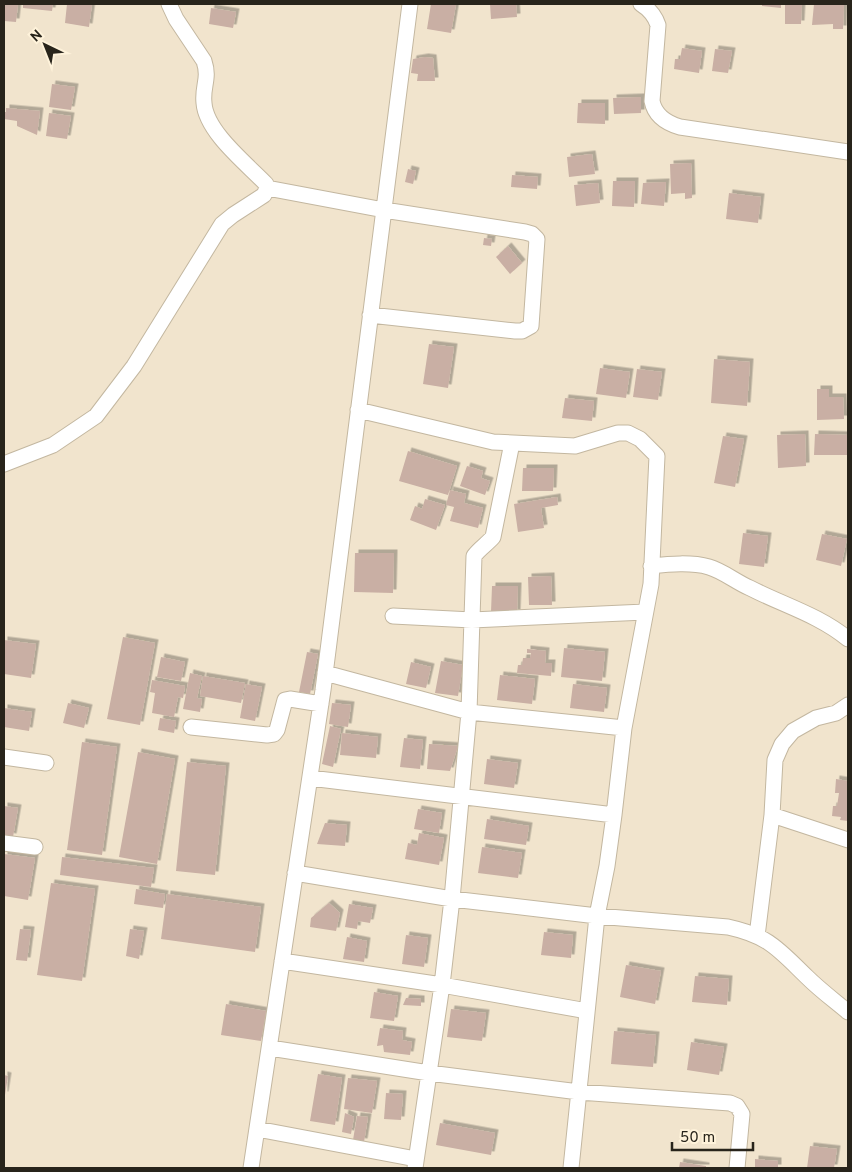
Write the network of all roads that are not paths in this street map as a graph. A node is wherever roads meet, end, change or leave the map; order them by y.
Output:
1 (169, 4) edge
2 (410, 4) edge
3 (642, 4) edge
4 (848, 152) edge
5 (267, 188) junction
6 (384, 210) junction
7 (370, 315) junction
8 (358, 410) junction
9 (512, 443) junction
10 (4, 464) edge
11 (652, 566) junction
12 (645, 612) junction
13 (393, 616) dead end
14 (472, 620) junction
15 (848, 640) edge
16 (325, 673) junction
17 (321, 704) junction
18 (469, 712) junction
19 (844, 712) edge
20 (191, 727) dead end
21 (624, 728) junction
22 (4, 757) edge
23 (46, 763) dead end
24 (310, 778) junction
25 (461, 796) junction
26 (614, 815) junction
27 (772, 815) junction
28 (848, 840) edge
29 (4, 843) edge
30 (35, 847) dead end
31 (295, 873) junction
32 (452, 899) junction
33 (597, 916) junction
34 (757, 936) junction
35 (282, 961) junction
36 (442, 985) junction
37 (587, 1011) junction
38 (848, 1012) edge
39 (270, 1048) junction
40 (428, 1072) junction
41 (579, 1092) junction
42 (257, 1129) junction
43 (415, 1164) edge
44 (251, 1168) edge
45 (571, 1168) edge
46 (737, 1168) edge

1 - 5 street
2 - 6 street
3 - 4 street
5 - 6 street
5 - 10 street
6 - 7 street
6 - 7 street
7 - 8 street
8 - 9 street
8 - 16 street
9 - 11 street
9 - 14 street
11 - 12 street
11 - 15 street
12 - 14 street
12 - 21 street
13 - 14 street
14 - 18 street
16 - 17 street
16 - 18 street
17 - 20 street
17 - 24 street
18 - 21 street
18 - 25 street
19 - 27 street
21 - 26 street
22 - 23 street
24 - 25 street
24 - 31 street
25 - 26 street
25 - 32 street
26 - 33 street
27 - 28 street
27 - 34 street
29 - 30 street
31 - 32 street
31 - 35 street
32 - 33 street
32 - 36 street
33 - 34 street
33 - 37 street
34 - 38 street
35 - 36 street
35 - 39 street
36 - 37 street
36 - 40 street
37 - 41 street
39 - 40 street
39 - 42 street
40 - 41 street
40 - 43 street
41 - 45 street
41 - 46 street
42 - 43 street
42 - 44 street

